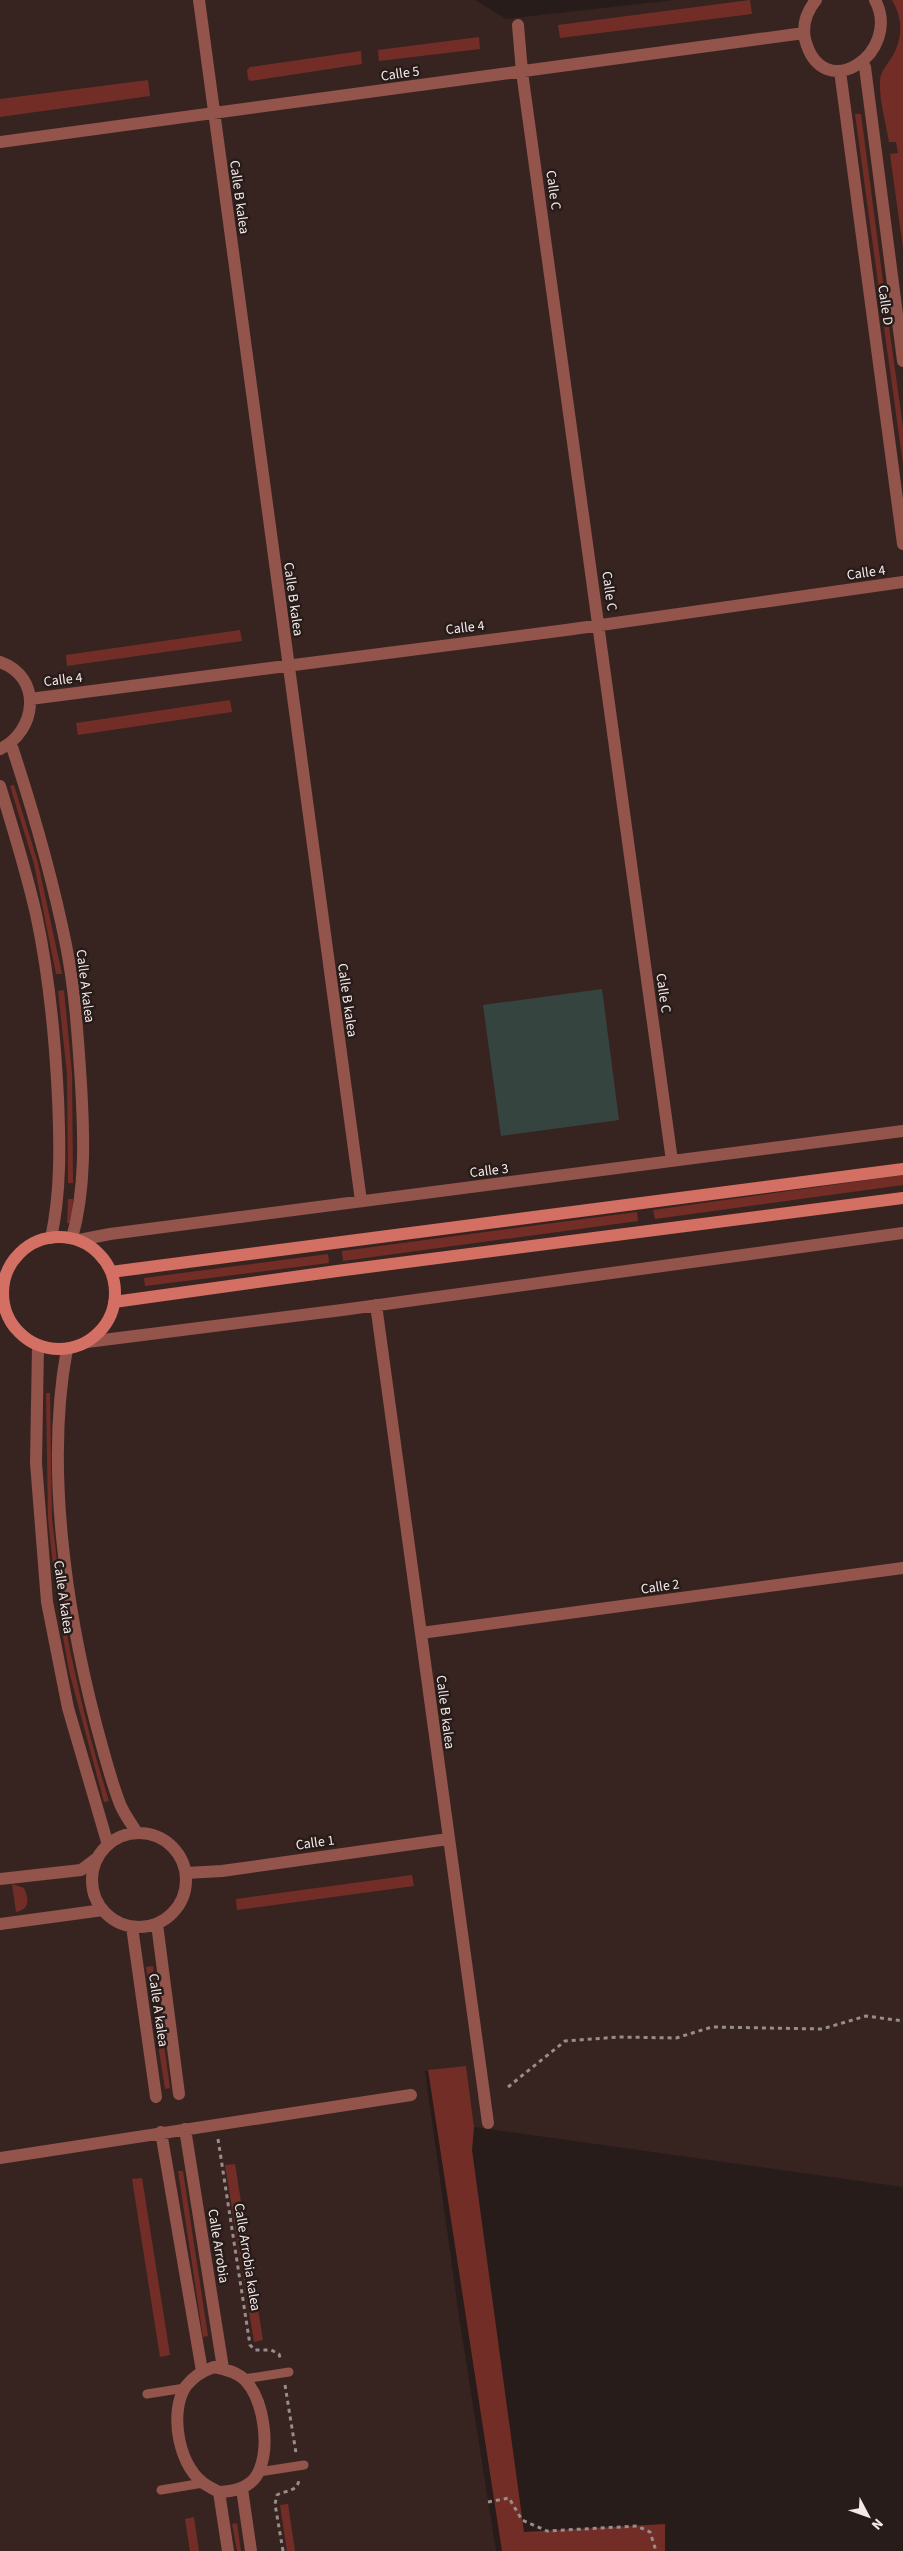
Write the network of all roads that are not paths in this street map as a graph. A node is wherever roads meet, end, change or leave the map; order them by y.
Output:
1 (199, 0) edge
2 (816, 0) edge
3 (875, 0) edge
4 (518, 25) dead end
5 (804, 34) junction
6 (865, 66) junction
7 (840, 71) junction
8 (522, 72) junction
9 (213, 113) junction
10 (0, 142) edge
11 (903, 361) edge
12 (903, 544) edge
13 (903, 582) edge
14 (599, 625) junction
15 (0, 662) edge
16 (287, 666) junction
17 (30, 698) junction
18 (5, 747) edge
19 (0, 786) edge
20 (903, 1131) edge
21 (672, 1162) junction
22 (903, 1169) edge
23 (903, 1198) edge
24 (361, 1201) junction
25 (903, 1233) edge
26 (51, 1238) junction
27 (76, 1239) junction
28 (111, 1272) junction
29 (1, 1290) edge
30 (114, 1302) junction
31 (376, 1306) junction
32 (4, 1318) edge
33 (87, 1342) junction
34 (38, 1346) junction
35 (67, 1349) junction
36 (903, 1568) edge
37 (421, 1633) junction
38 (137, 1833) junction
39 (448, 1839) junction
40 (108, 1845) junction
41 (99, 1856) junction
42 (186, 1873) junction
43 (0, 1879) edge
44 (103, 1910) junction
45 (0, 1924) edge
46 (157, 1924) junction
47 (132, 1927) junction
48 (179, 2094) dead end
49 (411, 2095) dead end
50 (156, 2097) dead end
51 (488, 2123) dead end
52 (185, 2129) junction
53 (161, 2132) junction
54 (0, 2158) edge
55 (223, 2368) junction
56 (202, 2371) junction
57 (289, 2372) dead end
58 (244, 2379) junction
59 (185, 2388) junction
60 (147, 2394) dead end
61 (304, 2465) dead end
62 (259, 2472) junction
63 (202, 2483) junction
64 (242, 2489) junction
65 (161, 2490) dead end
66 (219, 2492) junction
67 (228, 2551) edge
68 (251, 2551) edge

1 - 9 street, Calle B kalea
2 - 5 street
3 - 6 street
4 - 8 street, Calle C
5 - 7 street
5 - 8 street, Calle 5
6 - 7 street
6 - 11 street, Calle D
7 - 12 street, Calle D
8 - 9 street, Calle 5
8 - 14 street, Calle C
9 - 10 street, Calle 5
9 - 16 street, Calle B kalea
13 - 14 street, Calle 4
14 - 16 street, Calle 4
14 - 21 street, Calle C
15 - 17 street
16 - 17 street, Calle 4
16 - 24 street, Calle B kalea
17 - 18 street
18 - 27 street, Calle A kalea
19 - 26 street
20 - 21 street, Calle 3
21 - 24 street, Calle 3
22 - 28 street
23 - 30 street
24 - 27 street, Calle 3
25 - 31 street
26 - 27 street
26 - 29 street
27 - 28 street
28 - 30 street
29 - 32 street
30 - 33 street
31 - 33 street
31 - 37 street, Calle B kalea
32 - 34 street
33 - 35 street
34 - 35 street
34 - 40 street, Calle A kalea
35 - 38 street, Calle A kalea
36 - 37 street, Calle 2
37 - 39 street, Calle B kalea
38 - 40 street
38 - 42 street
39 - 42 street, Calle 1
39 - 51 street, Calle B kalea
40 - 41 street
41 - 43 street
41 - 44 street
42 - 46 street
44 - 45 street
44 - 47 street
46 - 47 street
46 - 48 street, Calle A kalea
47 - 50 street, Calle A kalea
49 - 52 street
52 - 53 street
52 - 55 street, Calle Arrobia
53 - 54 street
53 - 56 street
55 - 56 street
55 - 58 street
56 - 59 street
57 - 58 lane
58 - 62 street
59 - 60 lane
59 - 63 street
61 - 62 lane
62 - 64 street
63 - 65 lane
63 - 66 street
64 - 66 street
64 - 68 street
66 - 67 street

